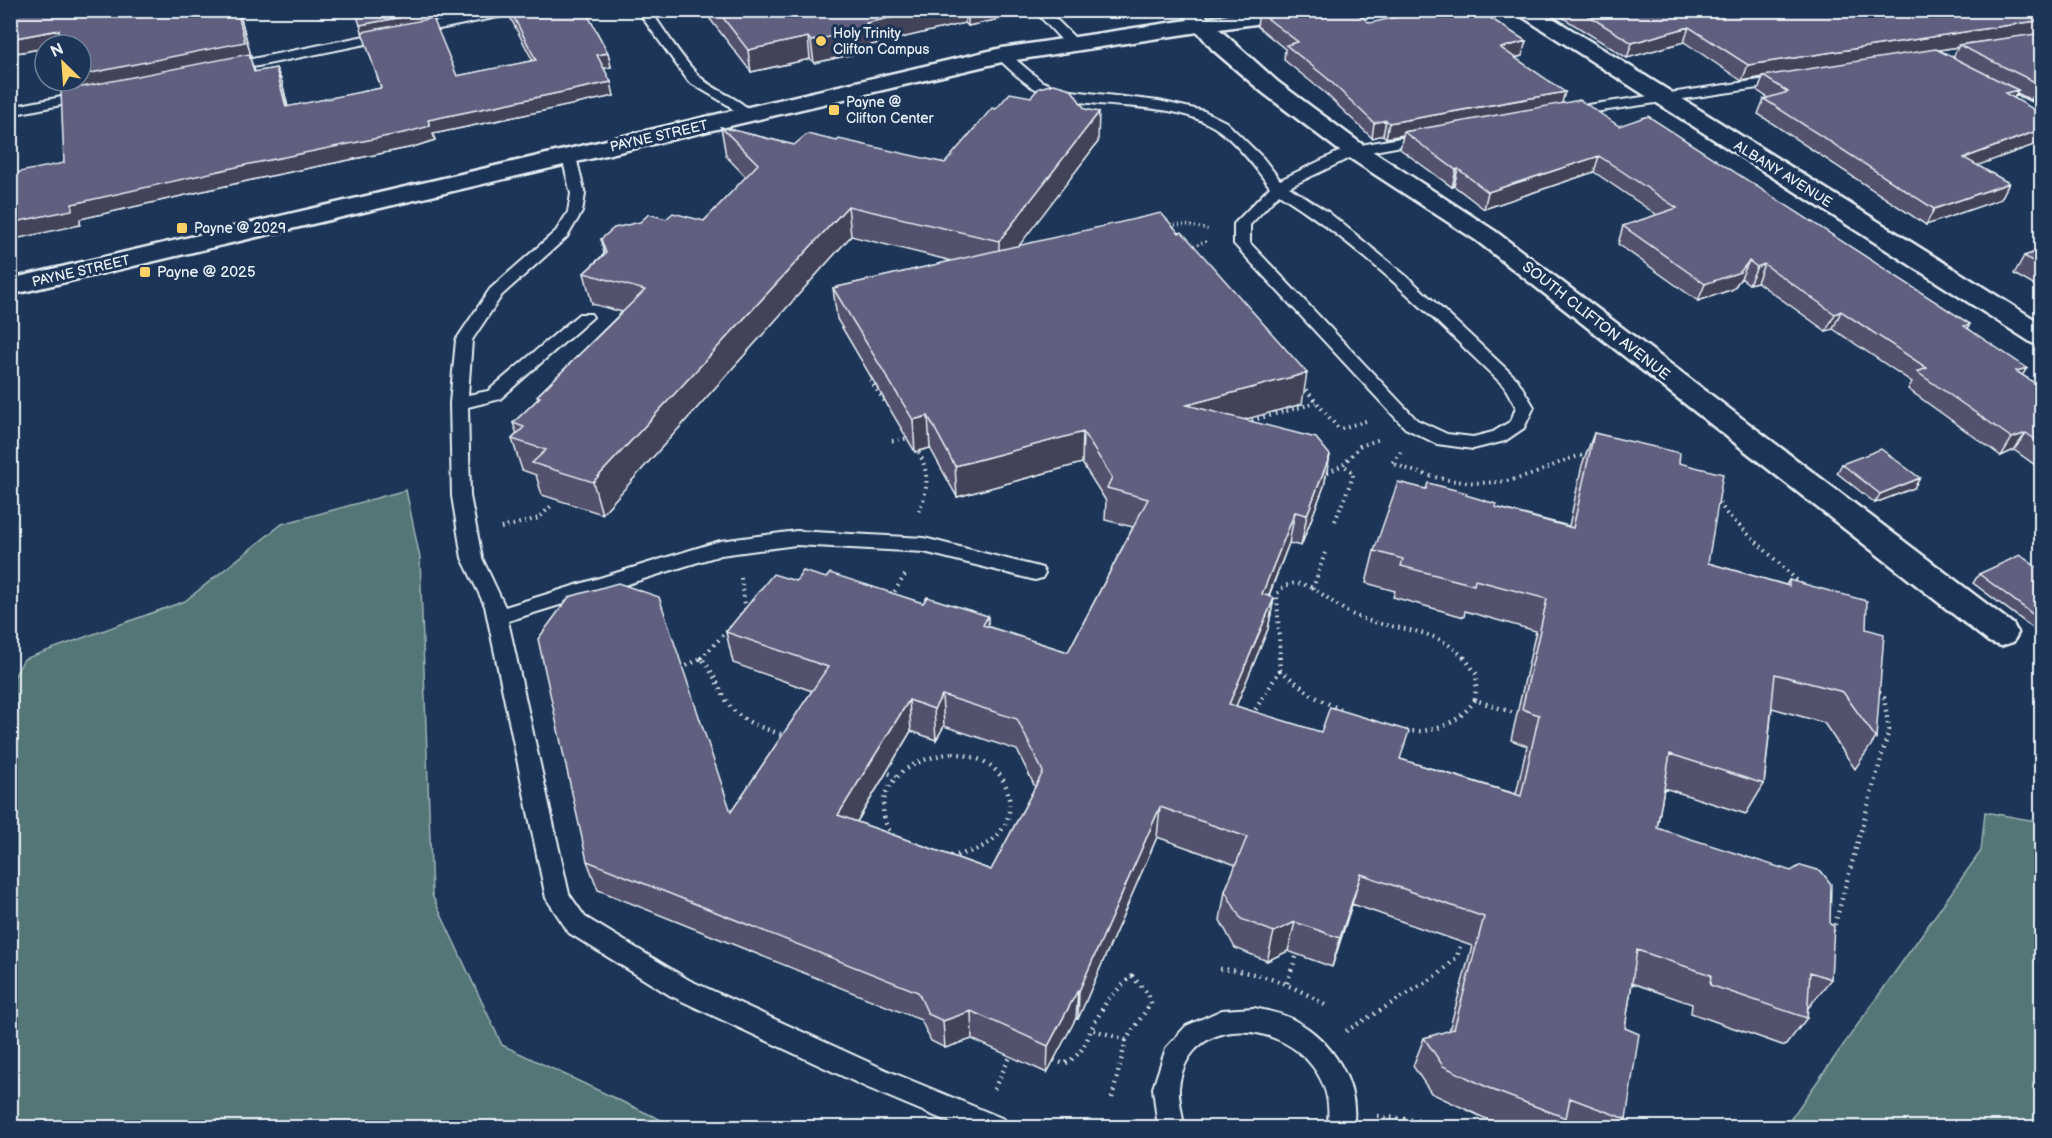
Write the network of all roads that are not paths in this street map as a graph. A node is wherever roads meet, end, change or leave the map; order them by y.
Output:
1 (513, 10) edge
2 (643, 10) edge
3 (1313, 10) edge
4 (1525, 10) edge
5 (1045, 11) edge
6 (1197, 18) edge
7 (1072, 43) junction
8 (1002, 55) junction
9 (211, 71) edge
10 (1804, 77) edge
11 (1986, 86) edge
12 (106, 92) edge
13 (1665, 99) junction
14 (10, 111) edge
15 (2042, 112) edge
16 (1558, 114) edge
17 (748, 116) junction
18 (1444, 134) edge
19 (1354, 150) junction
20 (569, 157) junction
21 (1278, 187) junction
22 (10, 287) edge
23 (585, 317) dead end
24 (2042, 337) edge
25 (459, 403) junction
26 (1035, 573) dead end
27 (497, 617) junction
28 (2001, 633) dead end
29 (1341, 1119) edge
30 (995, 1128) edge
31 (1171, 1128) edge

1 - 9 lane
2 - 17 lane
3 - 6 street, PAYNE STREET
4 - 13 street, ALBANY AVENUE
5 - 7 lane
6 - 7 street, PAYNE STREET
6 - 19 street, SOUTH CLIFTON AVENUE
7 - 8 street, PAYNE STREET
8 - 17 street, PAYNE STREET
8 - 21 lane
10 - 13 lane
11 - 15 lane
12 - 14 lane
13 - 16 lane
13 - 24 street, ALBANY AVENUE
17 - 20 street, PAYNE STREET
18 - 19 lane
19 - 21 lane
19 - 28 street, SOUTH CLIFTON AVENUE
20 - 22 street, PAYNE STREET
20 - 25 lane
21 - 21 lane
23 - 25 lane
25 - 27 lane
26 - 27 lane
27 - 30 lane
29 - 31 lane

